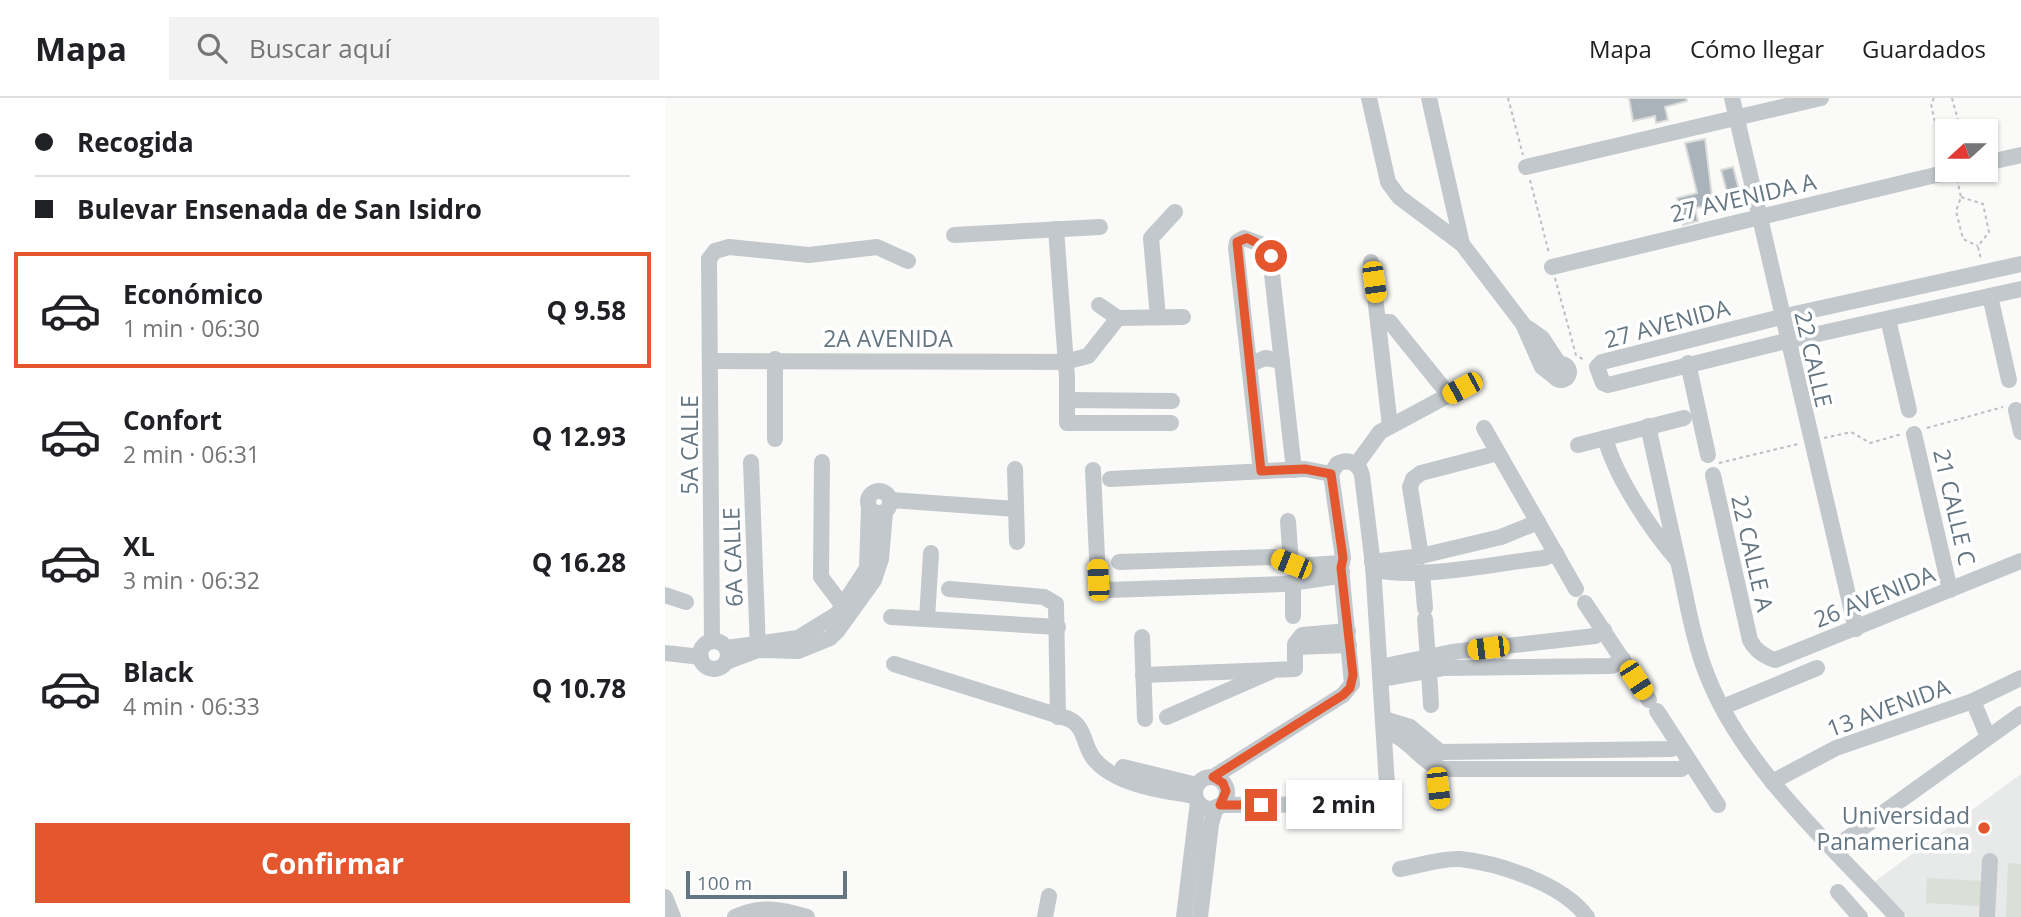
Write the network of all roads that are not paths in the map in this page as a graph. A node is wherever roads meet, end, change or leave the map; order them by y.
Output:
1 (1369, 98) edge
2 (1429, 98) edge
3 (1732, 98) edge
4 (1821, 98) edge
5 (1736, 118) junction
6 (2021, 155) edge
7 (1999, 160) edge
8 (1526, 167) road end
9 (1935, 175) edge
10 (1175, 212) dead end
11 (1757, 217) junction
12 (1100, 226) dead end
13 (1056, 229) junction
14 (954, 235) dead end
15 (1462, 244) junction
16 (908, 261) dead end
17 (1371, 262) dead end
18 (2021, 264) edge
19 (1552, 267) road end
20 (2021, 289) edge
21 (1990, 296) junction
22 (1099, 305) dead end
23 (1158, 317) junction
24 (1183, 317) dead end
25 (1781, 317) junction
26 (1118, 318) junction
27 (1888, 319) junction
28 (1379, 322) junction
29 (1786, 341) junction
30 (775, 359) junction
31 (712, 361) junction
32 (1282, 361) junction
33 (1064, 362) junction
34 (1688, 363) junction
35 (1249, 365) junction
36 (1598, 372) junction
37 (2009, 380) dead end
38 (1475, 381) dead end
39 (1449, 395) junction
40 (1067, 400) junction
41 (1909, 410) dead end
42 (2016, 410) road end
43 (1684, 418) dead end
44 (1390, 426) junction
45 (1648, 426) junction
46 (1484, 428) dead end
47 (1914, 432) road end
48 (2021, 432) edge
49 (1605, 438) junction
50 (775, 439) dead end
51 (1578, 445) dead end
52 (1499, 453) junction
53 (751, 462) dead end
54 (822, 462) dead end
55 (1015, 469) dead end
56 (1093, 470) dead end
57 (1294, 470) junction
58 (1359, 470) junction
59 (1261, 471) junction
60 (1331, 474) junction
61 (1110, 479) dead end
62 (1016, 509) junction
63 (1288, 521) dead end
64 (1538, 522) junction
65 (1017, 542) dead end
66 (931, 553) dead end
67 (1556, 553) junction
68 (1678, 561) junction
69 (2021, 561) edge
70 (1119, 562) dead end
71 (1152, 563) junction
72 (1291, 564) junction
73 (1422, 564) junction
74 (1372, 565) junction
75 (1342, 567) junction
76 (1293, 582) junction
77 (949, 589) dead end
78 (1153, 589) junction
79 (1950, 590) junction
80 (665, 595) edge
81 (685, 602) dead end
82 (847, 611) junction
83 (1293, 616) dead end
84 (891, 617) dead end
85 (927, 620) junction
86 (1058, 627) junction
87 (1856, 629) junction
88 (1604, 630) junction
89 (1142, 637) dead end
90 (1348, 638) junction
91 (1750, 640) joint
92 (758, 646) junction
93 (721, 650) junction
94 (665, 653) edge
95 (701, 657) junction
96 (1623, 660) junction
97 (894, 664) dead end
98 (1429, 665) junction
99 (1817, 668) dead end
100 (1279, 669) junction
101 (1380, 673) junction
102 (1143, 675) junction
103 (2021, 678) edge
104 (1973, 701) junction
105 (1431, 705) dead end
106 (1723, 707) junction
107 (2021, 714) edge
108 (1058, 717) junction
109 (1167, 717) dead end
110 (1145, 719) dead end
111 (1384, 725) junction
112 (1987, 737) junction
113 (1679, 745) junction
114 (1691, 763) junction
115 (1437, 767) junction
116 (1213, 777) junction
117 (1772, 782) junction
118 (1197, 794) junction
119 (1439, 803) dead end
120 (1718, 805) dead end
121 (1218, 806) junction
122 (1834, 848) junction
123 (1990, 861) dead end
124 (1400, 869) dead end
125 (1838, 892) dead end
126 (665, 897) edge
127 (1049, 897) dead end
128 (673, 917) edge
129 (735, 917) edge
130 (807, 917) edge
131 (1045, 917) edge
132 (1184, 917) edge
133 (1200, 917) edge
134 (1587, 917) edge
135 (1860, 917) edge
136 (1897, 917) edge
137 (1987, 917) edge

1 - 15 street
2 - 15 street
3 - 5 street, 22 CALLE
4 - 5 street
5 - 8 street
5 - 11 street, 22 CALLE
6 - 7 street
9 - 11 street, 27 AVENIDA A
10 - 23 street
11 - 19 street, 27 AVENIDA A
11 - 25 street, 22 CALLE
12 - 13 street
13 - 14 street
13 - 33 street
15 - 36 street
16 - 31 street, 5A CALLE
17 - 28 street
18 - 25 street, 27 AVENIDA
20 - 21 street, 27 AVENIDA
21 - 27 street, 27 AVENIDA
21 - 37 street
22 - 26 street
23 - 24 street
23 - 26 street
25 - 29 street, 22 CALLE
25 - 36 street, 27 AVENIDA
26 - 33 street
27 - 29 street, 27 AVENIDA
27 - 41 street
28 - 39 street
28 - 44 street
29 - 34 street, 27 AVENIDA
29 - 87 street, 22 CALLE
30 - 31 street, 2A AVENIDA
30 - 33 street, 2A AVENIDA
30 - 50 street
31 - 93 street, 5A CALLE
32 - 35 street
32 - 35 street
32 - 57 street
33 - 40 street
34 - 36 street, 27 AVENIDA
34 - 91 street, 22 CALLE A
35 - 59 street
38 - 39 street
39 - 44 street
40 - 40 street
42 - 48 street
43 - 45 street
44 - 58 street
45 - 49 street
45 - 68 street
46 - 52 street
47 - 79 street, 21 CALLE C
49 - 51 street
49 - 68 street
52 - 64 street
52 - 73 street
53 - 92 street, 6A CALLE
54 - 82 street
55 - 62 street
56 - 78 street
57 - 59 street
57 - 60 street
58 - 60 street
58 - 74 street
59 - 61 street
60 - 75 street
62 - 65 street
62 - 82 street
63 - 72 street
64 - 67 street
64 - 73 street
66 - 85 street
67 - 73 street
67 - 88 street
68 - 106 street
69 - 79 street, 26 AVENIDA
70 - 71 street
71 - 72 street
71 - 78 street
72 - 75 street
73 - 74 street
73 - 98 street
74 - 75 street
74 - 75 street
74 - 101 street
75 - 76 street
75 - 90 street
76 - 78 street
76 - 83 street
77 - 86 street
79 - 87 street, 26 AVENIDA
80 - 81 street
82 - 92 street
84 - 85 street
85 - 86 street
86 - 108 street
87 - 91 street, 26 AVENIDA
88 - 96 street
88 - 98 street
89 - 102 street
90 - 100 street
90 - 116 street
92 - 93 street
93 - 95 street
93 - 95 street
94 - 95 street
96 - 98 street
96 - 113 street
97 - 108 street
98 - 101 street
98 - 105 street
99 - 106 street
100 - 102 street
100 - 109 street
101 - 111 street
102 - 110 street
103 - 104 street, 13 AVENIDA
104 - 112 street
104 - 117 street, 13 AVENIDA
106 - 117 street
107 - 112 street
108 - 118 street
111 - 113 street
111 - 115 street
111 - 121 street
112 - 122 street
113 - 114 street
114 - 115 street
114 - 120 street
115 - 119 street
116 - 118 street
116 - 121 street
117 - 122 street
118 - 121 street
118 - 132 street
121 - 133 street
122 - 136 street
123 - 137 street
124 - 134 street
125 - 135 street
126 - 128 street
127 - 131 street
129 - 130 street

